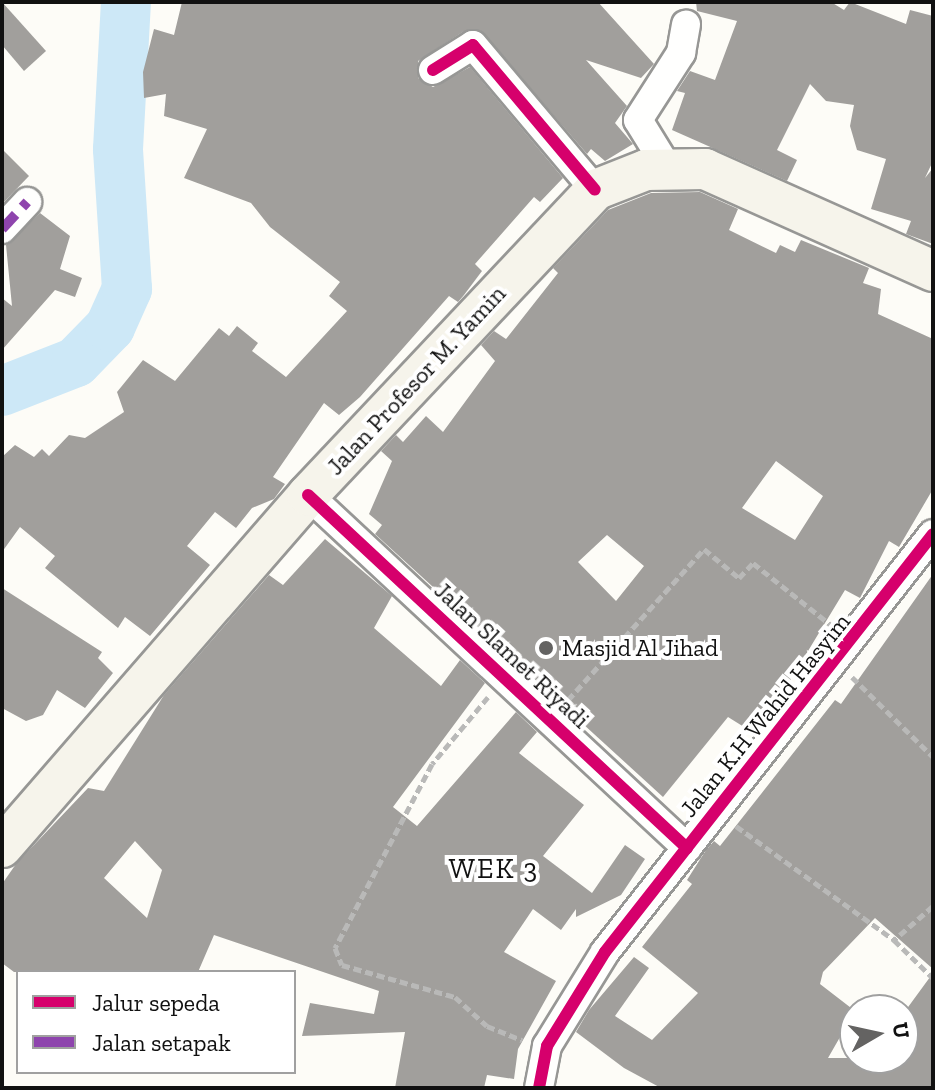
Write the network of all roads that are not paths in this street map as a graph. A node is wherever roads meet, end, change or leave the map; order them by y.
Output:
1 (686, 24) dead end
2 (433, 70) dead end
3 (667, 167) junction
4 (595, 190) junction
5 (27, 202) dead end
6 (2, 229) edge
7 (933, 271) edge
8 (308, 495) junction
9 (933, 534) edge
10 (2, 847) edge
11 (687, 848) junction
12 (539, 1088) edge

1 - 3 street
2 - 4 street
3 - 4 main road, Jalan Profesor M. Yamin
3 - 7 main road, Jalan Profesor M. Yamin
4 - 8 main road, Jalan Profesor M. Yamin
5 - 6 street
8 - 10 main road, Jalan Profesor M. Yamin
8 - 11 street, Jalan Slamet Riyadi
9 - 11 street, Jalan K.H Wahid Hasyim
11 - 12 street, Jalan K.H Wahid Hasyim

